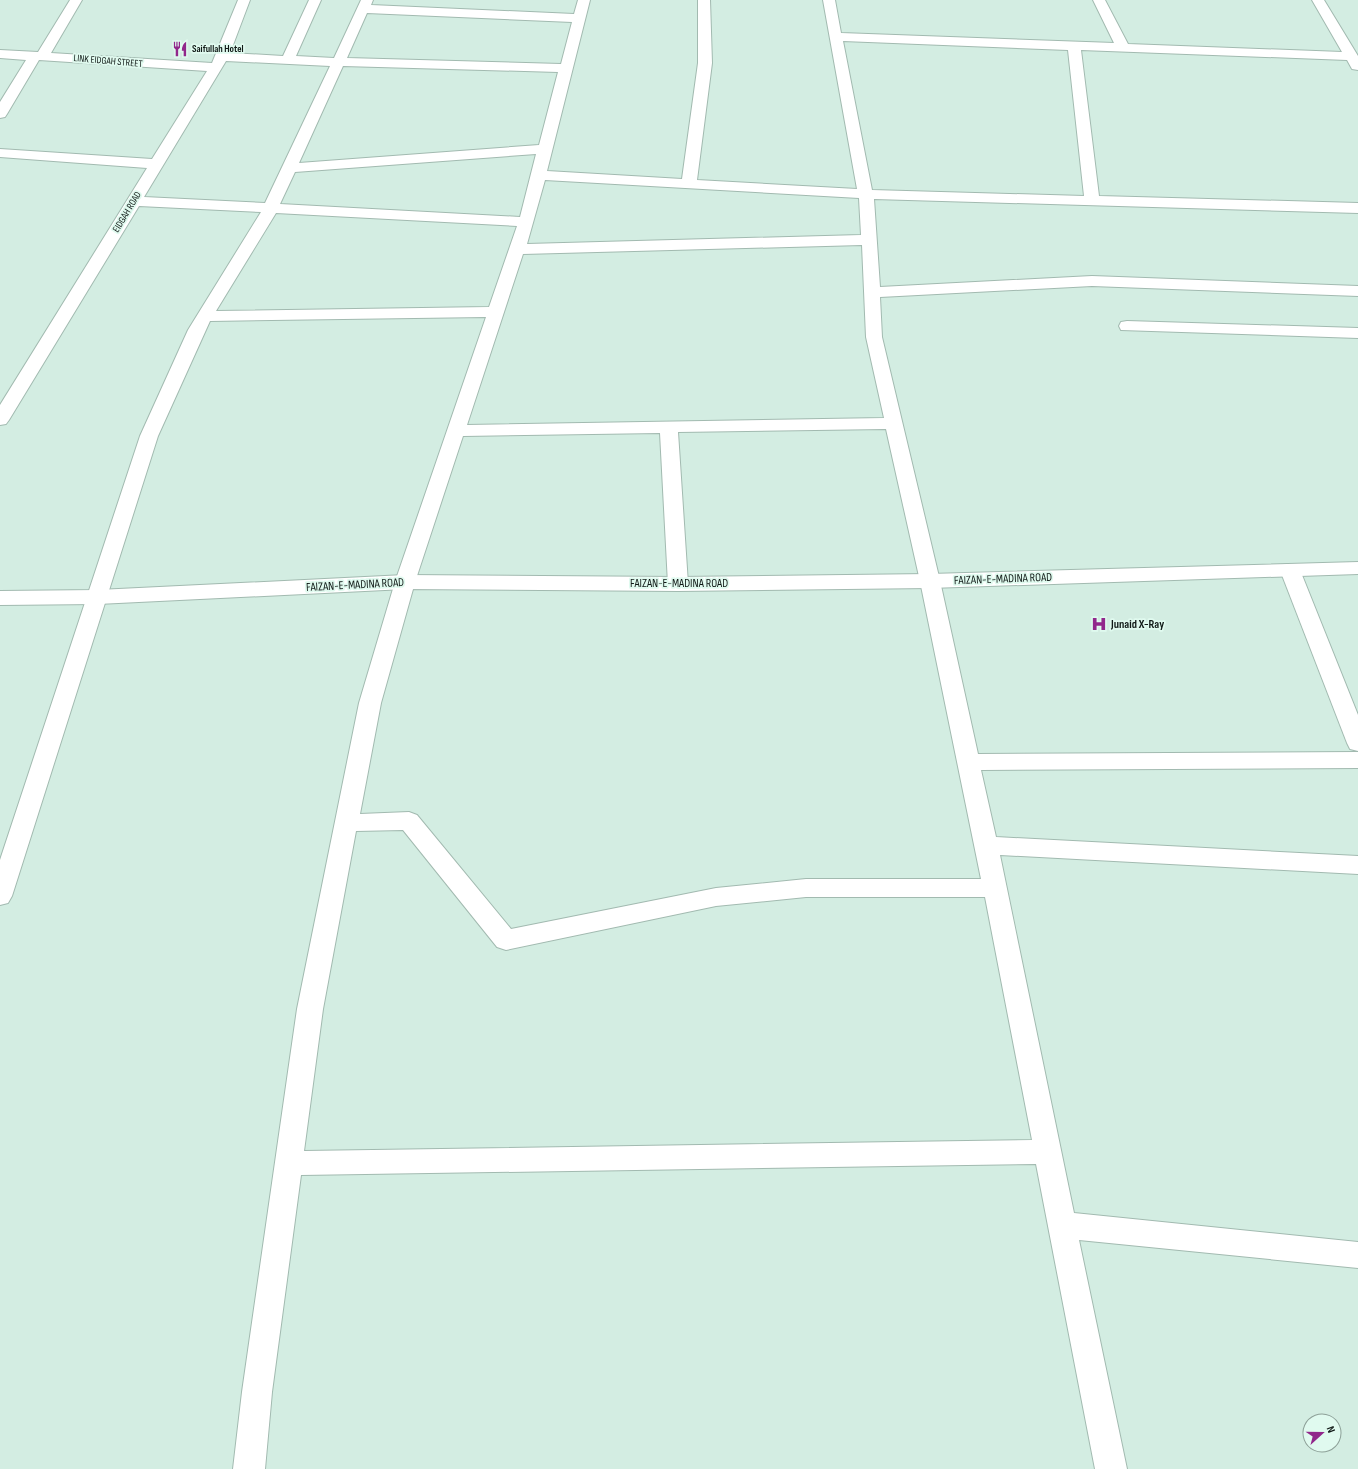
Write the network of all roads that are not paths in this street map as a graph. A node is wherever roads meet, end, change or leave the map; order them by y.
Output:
1 (76, 0) edge
2 (244, 0) edge
3 (315, 0) edge
4 (704, 0) edge
5 (829, 0) edge
6 (1099, 0) edge
7 (1318, 0) edge
8 (365, 4) edge
9 (444, 6) edge
10 (582, 9) edge
11 (835, 37) junction
12 (1074, 45) junction
13 (1123, 47) junction
14 (0, 54) edge
15 (39, 56) junction
16 (1350, 56) junction
17 (288, 60) junction
18 (219, 62) junction
19 (338, 62) junction
20 (566, 68) junction
21 (1358, 69) edge
22 (0, 114) edge
23 (545, 149) junction
24 (0, 154) edge
25 (156, 164) junction
26 (289, 168) junction
27 (538, 175) junction
28 (689, 184) junction
29 (865, 194) junction
30 (1092, 200) junction
31 (134, 201) junction
32 (1358, 208) edge
33 (271, 209) junction
34 (526, 222) junction
35 (869, 240) junction
36 (517, 249) junction
37 (1358, 291) edge
38 (872, 292) junction
39 (495, 312) junction
40 (205, 316) junction
41 (1128, 326) dead end
42 (1358, 333) edge
43 (0, 420) edge
44 (894, 423) junction
45 (669, 427) junction
46 (456, 431) junction
47 (1358, 568) edge
48 (1290, 570) junction
49 (930, 581) junction
50 (405, 582) junction
51 (678, 584) junction
52 (98, 596) junction
53 (0, 598) edge
54 (1358, 743) edge
55 (1358, 760) edge
56 (967, 762) junction
57 (347, 822) junction
58 (986, 845) junction
59 (1358, 865) edge
60 (995, 888) junction
61 (0, 896) edge
62 (1048, 1152) junction
63 (289, 1163) junction
64 (1062, 1225) junction
65 (1358, 1255) edge
66 (249, 1469) edge
67 (1111, 1469) edge

1 - 15 street
2 - 18 street, EIDGAH ROAD
3 - 17 street
4 - 28 street
5 - 11 street
6 - 13 street
7 - 16 street
8 - 9 street
8 - 19 street
9 - 10 street
10 - 20 street
11 - 12 street
11 - 29 street
12 - 13 street
12 - 30 street
13 - 16 street
14 - 15 street, LINK EIDGAH STREET
15 - 18 street, LINK EIDGAH STREET
15 - 22 street
16 - 21 street
17 - 18 street, LINK EIDGAH STREET
17 - 19 street, LINK EIDGAH STREET
18 - 25 street, EIDGAH ROAD
19 - 20 street, LINK EIDGAH STREET
19 - 26 street
20 - 23 street
23 - 26 street
23 - 27 street
24 - 25 street
25 - 31 street, EIDGAH ROAD
26 - 33 street
27 - 28 street
27 - 34 street
28 - 29 street
29 - 30 street
29 - 35 street
30 - 32 street
31 - 33 street
31 - 43 street, EIDGAH ROAD
33 - 34 street
33 - 40 street
34 - 36 street
35 - 36 street
35 - 38 street
36 - 39 street
37 - 38 street
38 - 44 street
39 - 40 street
39 - 46 street
40 - 52 street
41 - 42 street
44 - 45 street
44 - 49 street
45 - 46 street
45 - 51 street
46 - 50 street
47 - 48 street, FAIZAN-E-MADINA ROAD
48 - 49 street, FAIZAN-E-MADINA ROAD
48 - 54 street
49 - 51 street, FAIZAN-E-MADINA ROAD
49 - 56 street
50 - 51 street, FAIZAN-E-MADINA ROAD
50 - 52 street, FAIZAN-E-MADINA ROAD
50 - 57 street
52 - 53 street, FAIZAN-E-MADINA ROAD
52 - 61 street
55 - 56 street
56 - 58 street
57 - 60 street
57 - 63 street
58 - 59 street
58 - 60 street
60 - 62 street
62 - 63 street
62 - 64 street
63 - 66 street
64 - 65 street
64 - 67 street

